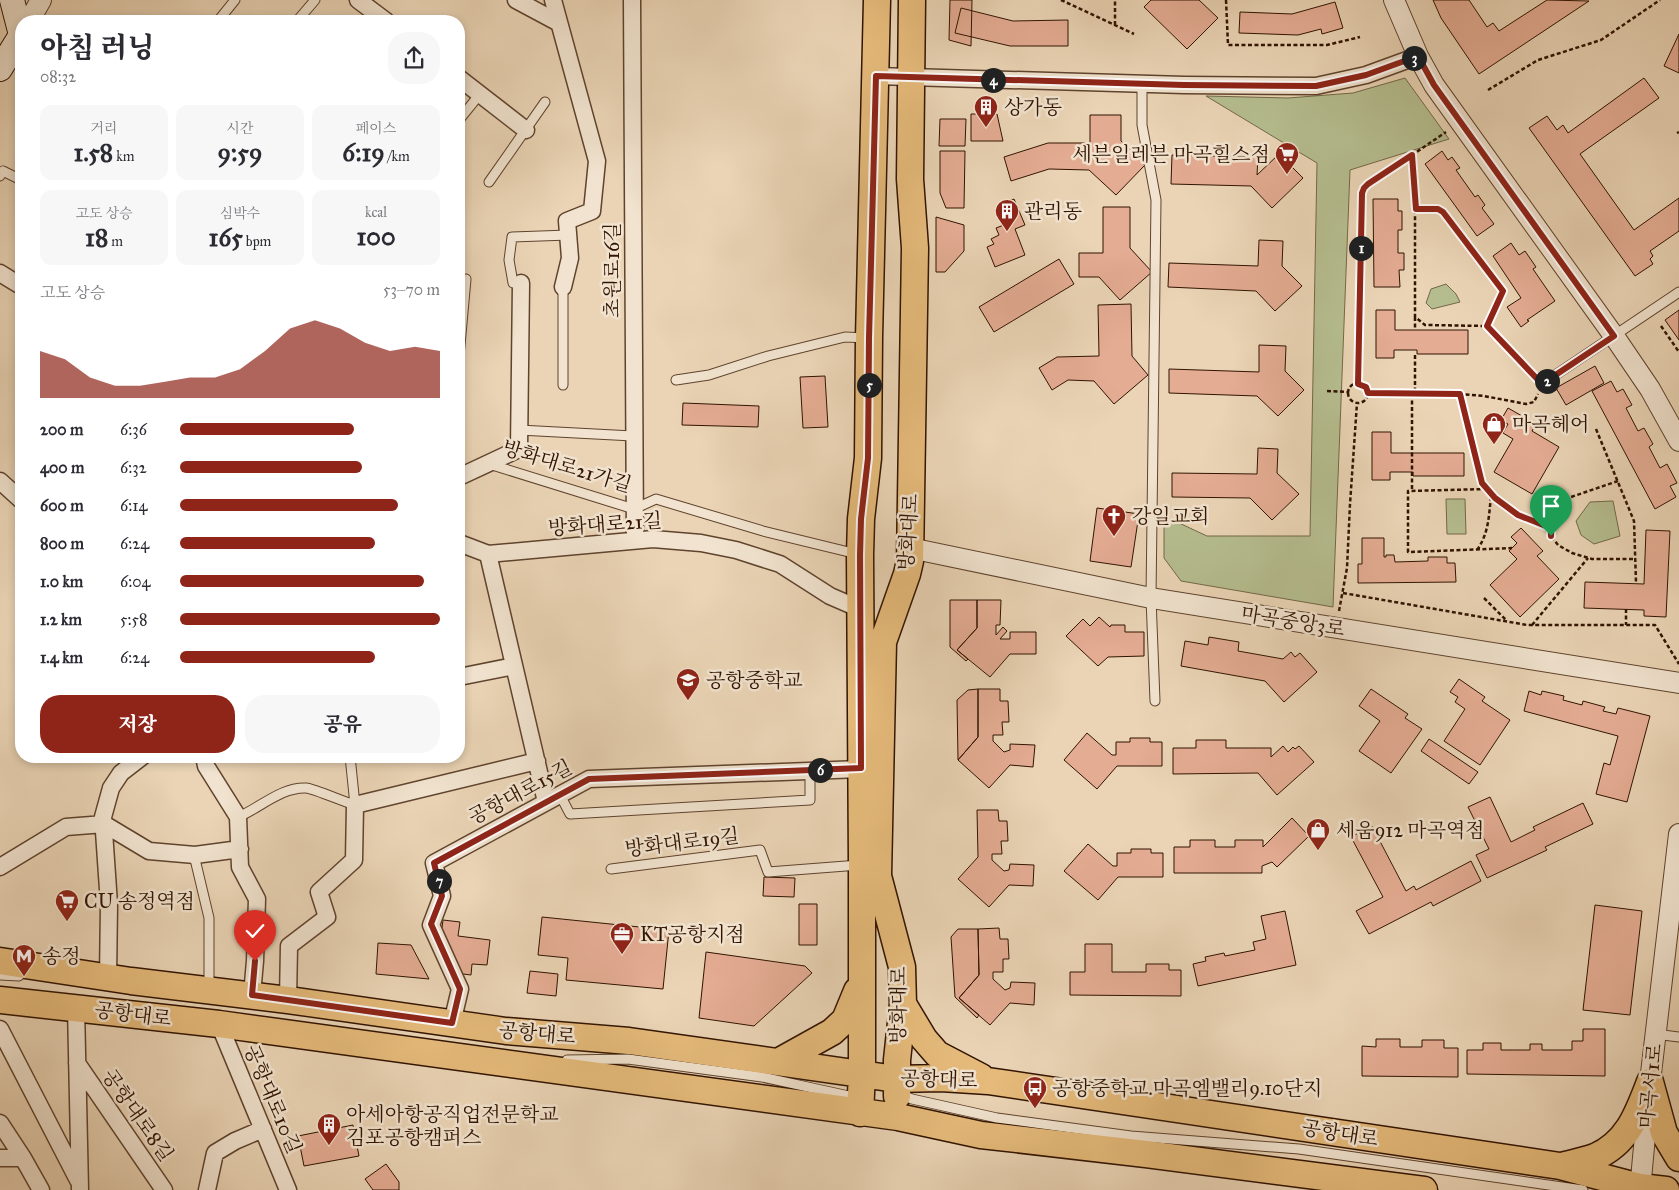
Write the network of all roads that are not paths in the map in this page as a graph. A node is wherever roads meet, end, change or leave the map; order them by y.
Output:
1 (12, 0) edge
2 (41, 0) edge
3 (235, 0) edge
4 (315, 0) edge
5 (358, 0) edge
6 (516, 0) edge
7 (553, 0) edge
8 (632, 0) edge
9 (877, 0) edge
10 (912, 0) edge
11 (1394, 0) edge
12 (16, 15) edge
13 (32, 15) edge
14 (223, 15) edge
15 (302, 15) edge
16 (377, 15) edge
17 (559, 23) junction
18 (15, 45) edge
19 (1418, 56) junction
20 (0, 69) edge
21 (876, 76) junction
22 (910, 78) junction
23 (465, 83) edge
24 (1142, 84) junction
25 (480, 94) junction
26 (545, 102) dead end
27 (465, 113) edge
28 (526, 130) junction
29 (0, 176) edge
30 (15, 177) edge
31 (489, 182) dead end
32 (569, 235) junction
33 (0, 273) edge
34 (466, 279) dead end
35 (15, 282) edge
36 (517, 283) joint
37 (563, 287) joint
38 (465, 290) edge
39 (1679, 292) edge
40 (1614, 336) junction
41 (869, 338) junction
42 (676, 380) dead end
43 (1542, 384) road end
44 (562, 385) dead end
45 (519, 430) junction
46 (633, 436) junction
47 (1679, 441) edge
48 (486, 464) junction
49 (465, 474) edge
50 (0, 481) edge
51 (15, 496) edge
52 (634, 509) junction
53 (635, 540) junction
54 (465, 545) edge
55 (910, 548) junction
56 (488, 554) junction
57 (860, 555) junction
58 (1151, 598) junction
59 (860, 609) junction
60 (514, 666) junction
61 (465, 676) edge
62 (1679, 683) edge
63 (1155, 701) dead end
64 (537, 762) junction
65 (134, 763) edge
66 (205, 763) edge
67 (351, 763) edge
68 (861, 768) junction
69 (810, 770) junction
70 (553, 799) junction
71 (355, 805) junction
72 (238, 817) junction
73 (104, 824) junction
74 (1679, 834) edge
75 (240, 849) junction
76 (194, 854) junction
77 (862, 865) junction
78 (0, 867) edge
79 (611, 869) dead end
80 (1675, 906) edge
81 (0, 961) edge
82 (0, 975) edge
83 (28, 976) dead end
84 (47, 977) dead end
85 (120, 979) junction
86 (861, 980) junction
87 (208, 990) junction
88 (252, 995) junction
89 (0, 1000) edge
90 (288, 1000) junction
91 (903, 1004) junction
92 (76, 1008) junction
93 (452, 1023) junction
94 (219, 1024) junction
95 (0, 1029) edge
96 (1655, 1034) junction
97 (1679, 1037) edge
98 (486, 1061) junction
99 (778, 1062) junction
100 (77, 1064) junction
101 (988, 1081) junction
102 (1650, 1082) junction
103 (877, 1098) junction
104 (0, 1123) edge
105 (263, 1129) junction
106 (0, 1158) edge
107 (23, 1158) junction
108 (1679, 1158) edge
109 (1560, 1166) junction
110 (80, 1187) edge
111 (1636, 1189) edge
112 (41, 1190) edge
113 (164, 1190) edge
114 (207, 1190) edge
115 (288, 1190) edge
116 (1424, 1190) edge
117 (1583, 1190) edge
118 (1666, 1190) edge

1 - 12 main road
2 - 13 street
3 - 14 lane
4 - 15 lane
5 - 16 street
6 - 17 street
7 - 17 street
8 - 46 street, 초원로16길
9 - 21 main road, 방화대로
10 - 22 main road, 방화대로
11 - 19 street
17 - 32 street
18 - 20 main road
19 - 24 street
19 - 40 street
21 - 22 street
21 - 41 main road, 방화대로
22 - 24 street
22 - 55 main road, 방화대로
23 - 25 street
24 - 58 lane
25 - 27 lane
25 - 28 street
26 - 28 lane
28 - 31 lane
29 - 30 lane
32 - 36 lane
32 - 37 street
33 - 35 street
34 - 38 lane
36 - 45 street, 방화대로21가길
37 - 44 lane
39 - 40 lane
40 - 43 lane
40 - 47 street
41 - 42 lane
41 - 57 main road, 방화대로
45 - 46 lane, 방화대로21가길
45 - 48 street, 방화대로21가길
46 - 52 street, 초원로16길
48 - 49 street, 방화대로21가길
48 - 52 lane, 방화대로21가길
50 - 51 street
52 - 53 street, 초원로16길
52 - 57 lane
53 - 56 street, 방화대로21길
53 - 59 street, 방화대로21길
54 - 56 street, 방화대로21길
55 - 58 street, 마곡중앙3로
55 - 91 main road, 방화대로
56 - 60 street
57 - 59 main road, 방화대로
58 - 62 street, 마곡중앙3로
58 - 63 lane
59 - 68 main road, 방화대로
60 - 61 street
60 - 64 street
64 - 70 street
64 - 71 street
65 - 73 street
66 - 72 street
67 - 71 lane
68 - 69 street, 공항대로15길
68 - 77 main road, 방화대로
69 - 70 street, 공항대로15길
69 - 70 lane
70 - 93 street, 공항대로15길
71 - 72 lane
71 - 90 street
72 - 75 street
73 - 76 street
73 - 78 street
73 - 85 street
74 - 80 street, 마곡서1로
75 - 76 street
75 - 88 street
76 - 87 lane
77 - 79 lane, 방화대로19길
77 - 86 main road, 방화대로
80 - 96 street, 마곡서1로
81 - 85 main road, 공항대로
82 - 83 lane
84 - 85 lane
85 - 87 main road, 공항대로
86 - 99 main road
86 - 103 main road, 방화대로
87 - 88 main road, 공항대로
88 - 90 main road, 공항대로
89 - 92 main road, 공항대로
90 - 93 main road, 공항대로
91 - 101 main road
91 - 103 main road, 방화대로
92 - 94 main road, 공항대로
92 - 100 street, 공항대로8길
93 - 99 main road, 공항대로
94 - 98 main road, 공항대로
94 - 105 street, 공항대로10길
95 - 110 street
96 - 97 lane
96 - 102 street, 마곡서1로
98 - 103 main road, 공항대로
98 - 103 lane
99 - 103 main road, 공항대로
100 - 110 street, 공항대로8길
100 - 113 street, 공항대로8길
101 - 103 main road, 공항대로
101 - 109 main road, 공항대로
102 - 108 main road
102 - 109 main road
102 - 111 street, 마곡서1로
103 - 116 main road, 공항대로
103 - 117 lane
104 - 107 street
105 - 114 street
105 - 115 street, 공항대로10길
106 - 107 street
107 - 112 street
109 - 111 main road, 공항대로
111 - 118 main road, 공항대로

